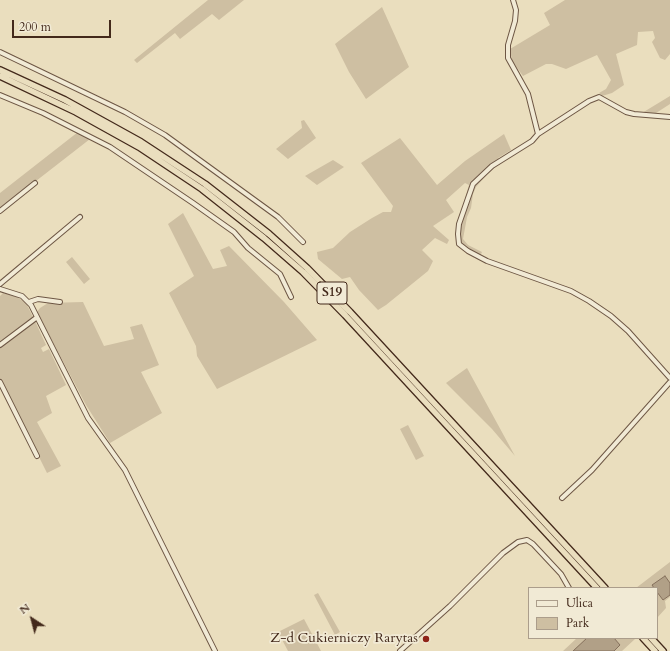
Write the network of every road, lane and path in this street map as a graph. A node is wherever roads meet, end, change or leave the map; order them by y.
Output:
1 (513, 0) edge
2 (0, 52) edge
3 (0, 70) edge
4 (0, 76) edge
5 (0, 95) edge
6 (670, 117) edge
7 (538, 134) junction
8 (35, 183) dead end
9 (0, 211) edge
10 (80, 217) dead end
11 (303, 242) dead end
12 (0, 284) edge
13 (0, 290) edge
14 (291, 297) dead end
15 (29, 302) junction
16 (60, 302) dead end
17 (36, 318) junction
18 (0, 345) edge
19 (670, 378) edge
20 (0, 382) edge
21 (670, 382) edge
22 (37, 456) dead end
23 (562, 498) dead end
24 (568, 587) edge
25 (596, 587) edge
26 (604, 587) edge
27 (644, 639) edge
28 (652, 639) edge
29 (215, 651) edge
30 (400, 651) edge
31 (655, 651) edge
32 (663, 651) edge

1 - 7 street
2 - 11 street
3 - 26 highway, S19
4 - 25 highway, S19
5 - 14 street
6 - 7 street
7 - 19 street
8 - 9 street
10 - 12 street
13 - 15 street
15 - 16 street
15 - 17 street
17 - 18 street
17 - 29 street
20 - 22 street
21 - 23 street
24 - 30 street
27 - 31 highway
28 - 32 highway

